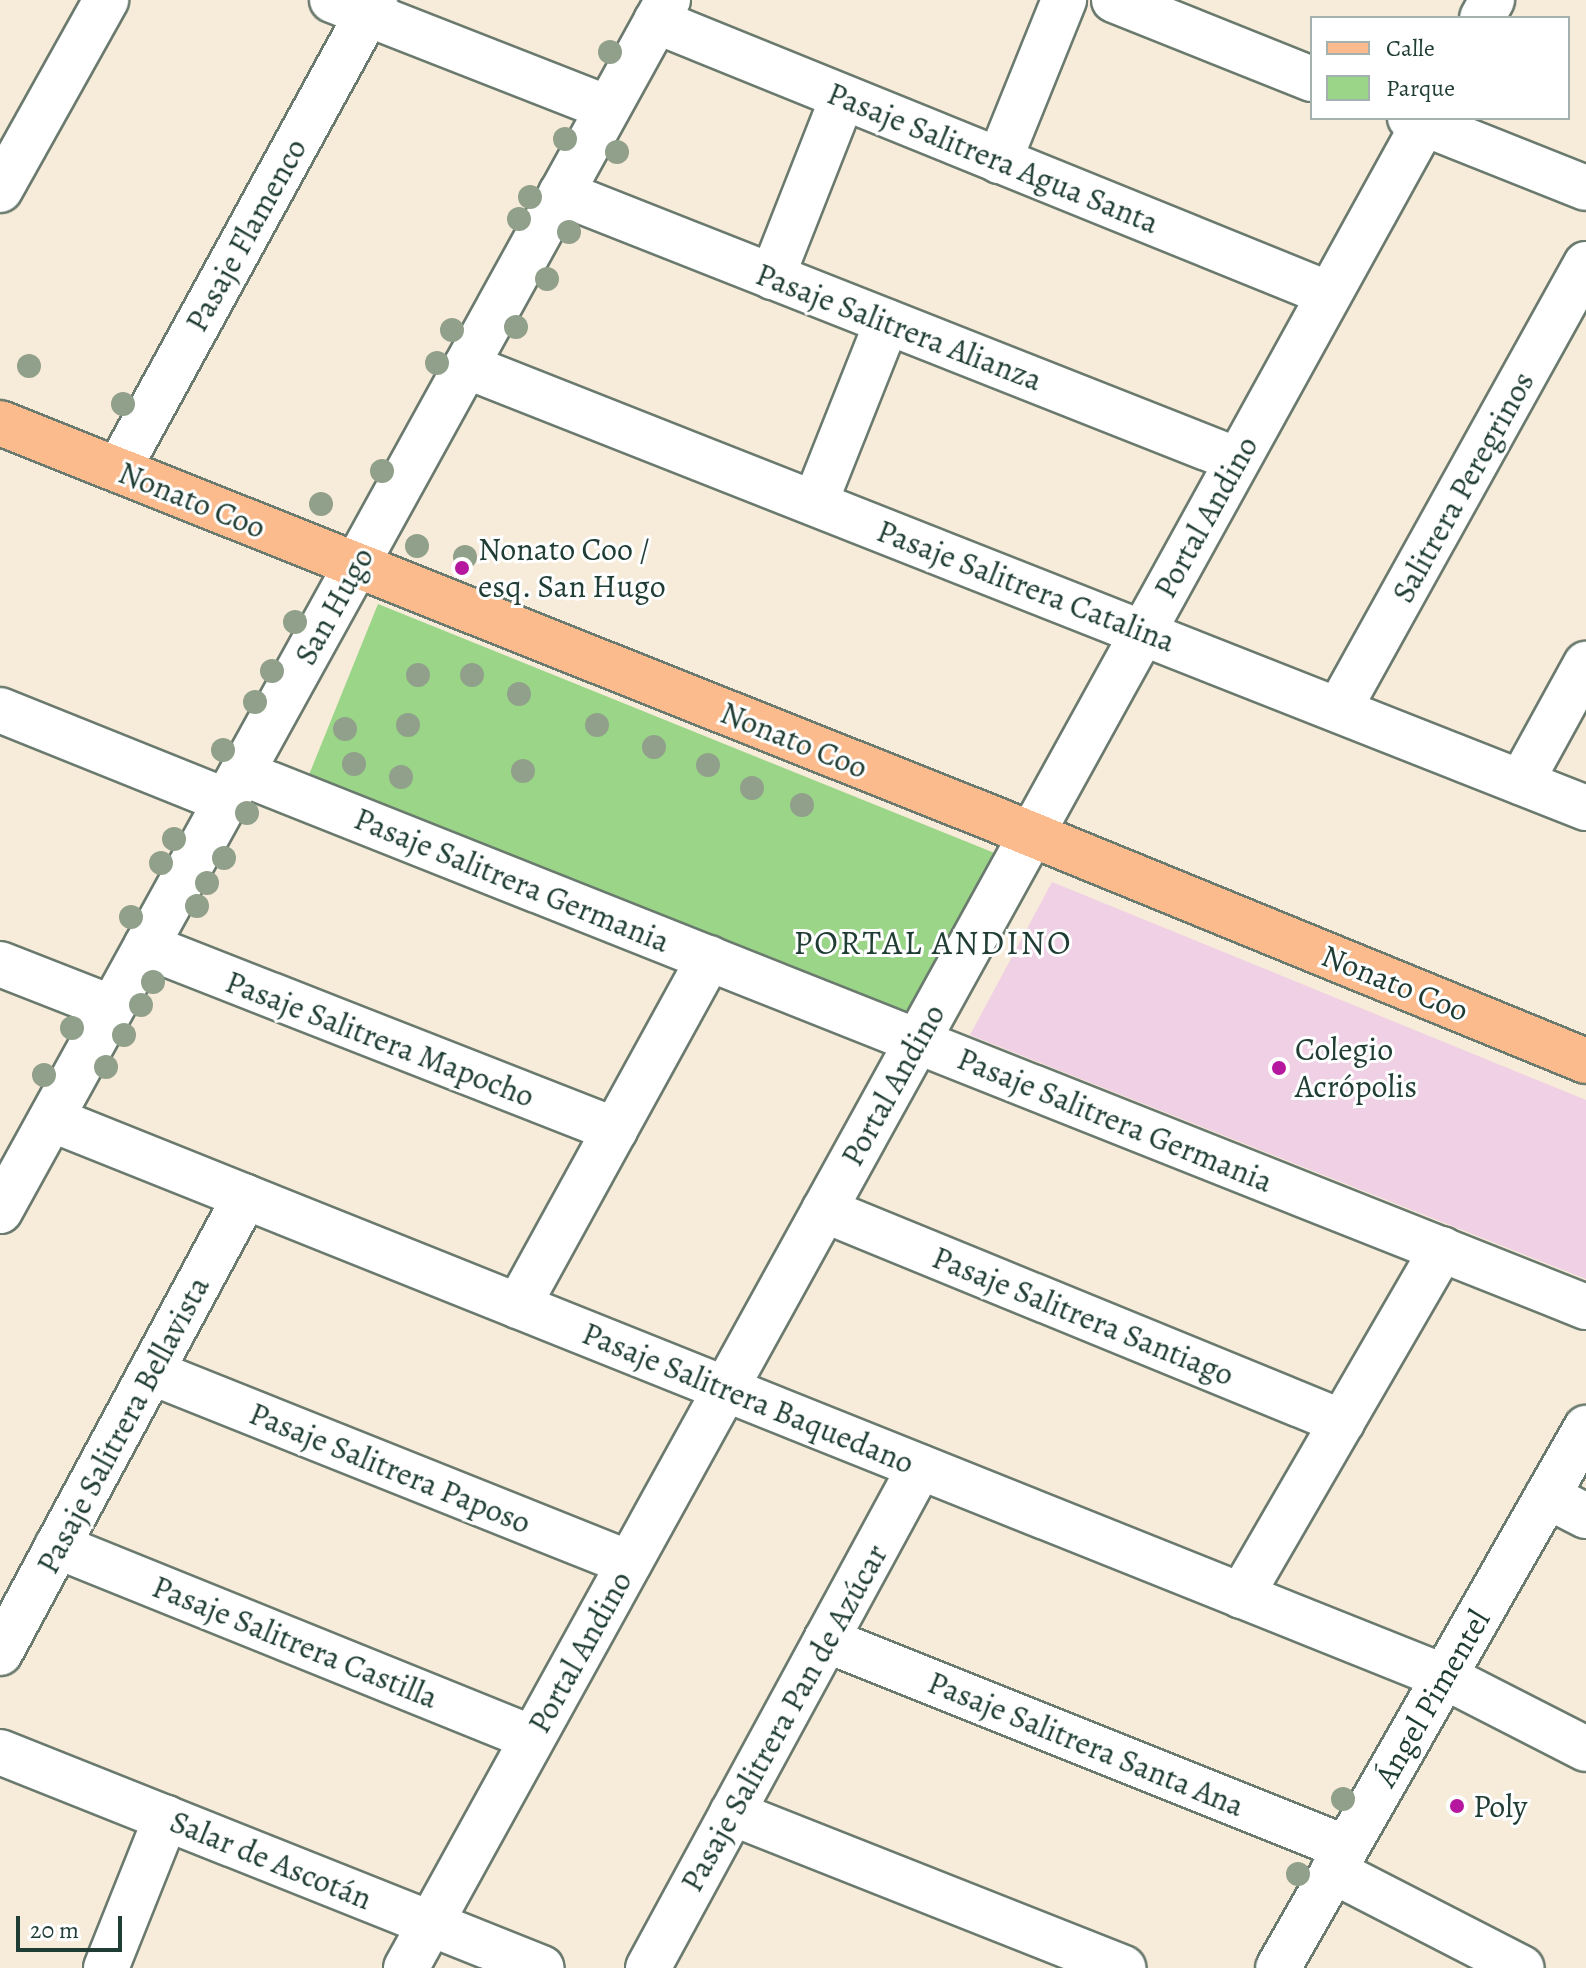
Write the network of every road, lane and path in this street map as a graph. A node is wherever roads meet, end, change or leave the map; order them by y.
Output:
1 (106, 0) edge
2 (1064, 0) edge
3 (1114, 0) edge
4 (358, 5) edge
5 (662, 11) edge
6 (1310, 78) edge
7 (843, 97) junction
8 (608, 108) junction
9 (1420, 120) edge
10 (999, 161) junction
11 (1586, 188) edge
12 (0, 190) edge
13 (561, 193) junction
14 (1586, 264) edge
15 (772, 277) junction
16 (1329, 294) junction
17 (887, 322) junction
18 (466, 366) junction
19 (0, 423) edge
20 (1237, 460) junction
21 (118, 470) junction
22 (815, 503) junction
23 (357, 565) junction
24 (1143, 631) junction
25 (1586, 664) edge
26 (1339, 709) junction
27 (0, 710) edge
28 (1521, 782) junction
29 (234, 787) junction
30 (1586, 808) edge
31 (1031, 834) junction
32 (146, 946) junction
33 (709, 958) junction
34 (0, 964) edge
35 (112, 1008) junction
36 (917, 1041) junction
37 (1586, 1061) edge
38 (51, 1119) junction
39 (615, 1130) junction
40 (245, 1197) junction
41 (824, 1210) junction
42 (0, 1211) edge
43 (1442, 1249) junction
44 (518, 1306) junction
45 (1586, 1307) edge
46 (151, 1372) junction
47 (725, 1389) junction
48 (1342, 1422) junction
49 (1586, 1428) edge
50 (920, 1467) junction
51 (1547, 1496) junction
52 (1586, 1516) edge
53 (57, 1546) junction
54 (629, 1563) junction
55 (1241, 1596) junction
56 (826, 1640) junction
57 (0, 1653) edge
58 (1445, 1677) junction
59 (532, 1738) junction
60 (1586, 1749) edge
61 (0, 1752) edge
62 (732, 1813) junction
63 (166, 1818) junction
64 (1340, 1859) junction
65 (431, 1923) junction
66 (106, 1968) edge
67 (406, 1968) edge
68 (542, 1968) edge
69 (648, 1968) edge
70 (1123, 1968) edge
71 (1278, 1968) edge
72 (1522, 1968) edge

1 - 12 street
2 - 10 street
3 - 6 street
4 - 8 street
4 - 21 street, Pasaje Flamenco
5 - 7 street, Pasaje Salitrera Agua Santa
5 - 8 street, San Hugo
7 - 10 street, Pasaje Salitrera Agua Santa
7 - 15 street
8 - 13 street, San Hugo
9 - 11 street
9 - 16 street, Portal Andino
10 - 16 street, Pasaje Salitrera Agua Santa
13 - 15 street, Pasaje Salitrera Alianza
13 - 18 street, San Hugo
14 - 26 street, Salitrera Peregrinos
15 - 17 street, Pasaje Salitrera Alianza
16 - 20 street, Portal Andino
17 - 20 street, Pasaje Salitrera Alianza
17 - 22 street
18 - 22 street, Pasaje Salitrera Catalina
18 - 23 street, San Hugo
19 - 21 main road, Nonato Coo
20 - 24 street, Portal Andino
21 - 23 main road, Nonato Coo
22 - 24 street, Pasaje Salitrera Catalina
23 - 29 street, San Hugo
23 - 31 main road, Nonato Coo
24 - 26 street, Pasaje Salitrera Catalina
24 - 31 street, Portal Andino
25 - 28 street
26 - 28 street, Pasaje Salitrera Catalina
27 - 29 street, Pasaje Salitrera Germania
28 - 30 street, Pasaje Salitrera Catalina
29 - 32 street, San Hugo
29 - 33 street, Pasaje Salitrera Germania
31 - 36 street, Portal Andino
31 - 37 main road, Nonato Coo
32 - 35 street, San Hugo
32 - 39 street, Pasaje Salitrera Mapocho
33 - 36 street, Pasaje Salitrera Germania
33 - 39 street
34 - 35 street
35 - 38 street, San Hugo
36 - 41 street, Portal Andino
36 - 43 street, Pasaje Salitrera Germania
38 - 40 street, Pasaje Salitrera Baquedano
38 - 42 street, San Hugo
39 - 44 street
40 - 44 street, Pasaje Salitrera Baquedano
40 - 46 street, Pasaje Salitrera Bellavista
41 - 47 street, Portal Andino
41 - 48 street, Pasaje Salitrera Santiago
43 - 45 street, Pasaje Salitrera Germania
43 - 48 street
44 - 47 street, Pasaje Salitrera Baquedano
46 - 53 street, Pasaje Salitrera Bellavista
46 - 54 street, Pasaje Salitrera Paposo
47 - 50 street, Pasaje Salitrera Baquedano
47 - 54 street, Portal Andino
48 - 55 street
49 - 51 street, Ángel Pimentel
50 - 55 street, Pasaje Salitrera Baquedano
50 - 56 street, Pasaje Salitrera Pan de Azúcar
51 - 52 street
51 - 58 street, Ángel Pimentel
53 - 57 street, Pasaje Salitrera Bellavista
53 - 59 street, Pasaje Salitrera Castilla
54 - 59 street, Portal Andino
55 - 58 street, Pasaje Salitrera Baquedano
56 - 62 street, Pasaje Salitrera Pan de Azúcar
56 - 64 street, Pasaje Salitrera Santa Ana
58 - 60 street, Pasaje Salitrera Baquedano
58 - 64 street, Ángel Pimentel
59 - 65 street, Portal Andino
61 - 63 street, Salar de Ascotán
62 - 69 street, Pasaje Salitrera Pan de Azúcar
62 - 70 street
63 - 65 street, Salar de Ascotán
63 - 66 street
64 - 71 street, Ángel Pimentel
64 - 72 street, Pasaje Salitrera Santa Ana
65 - 67 street, Portal Andino
65 - 68 street, Salar de Ascotán

